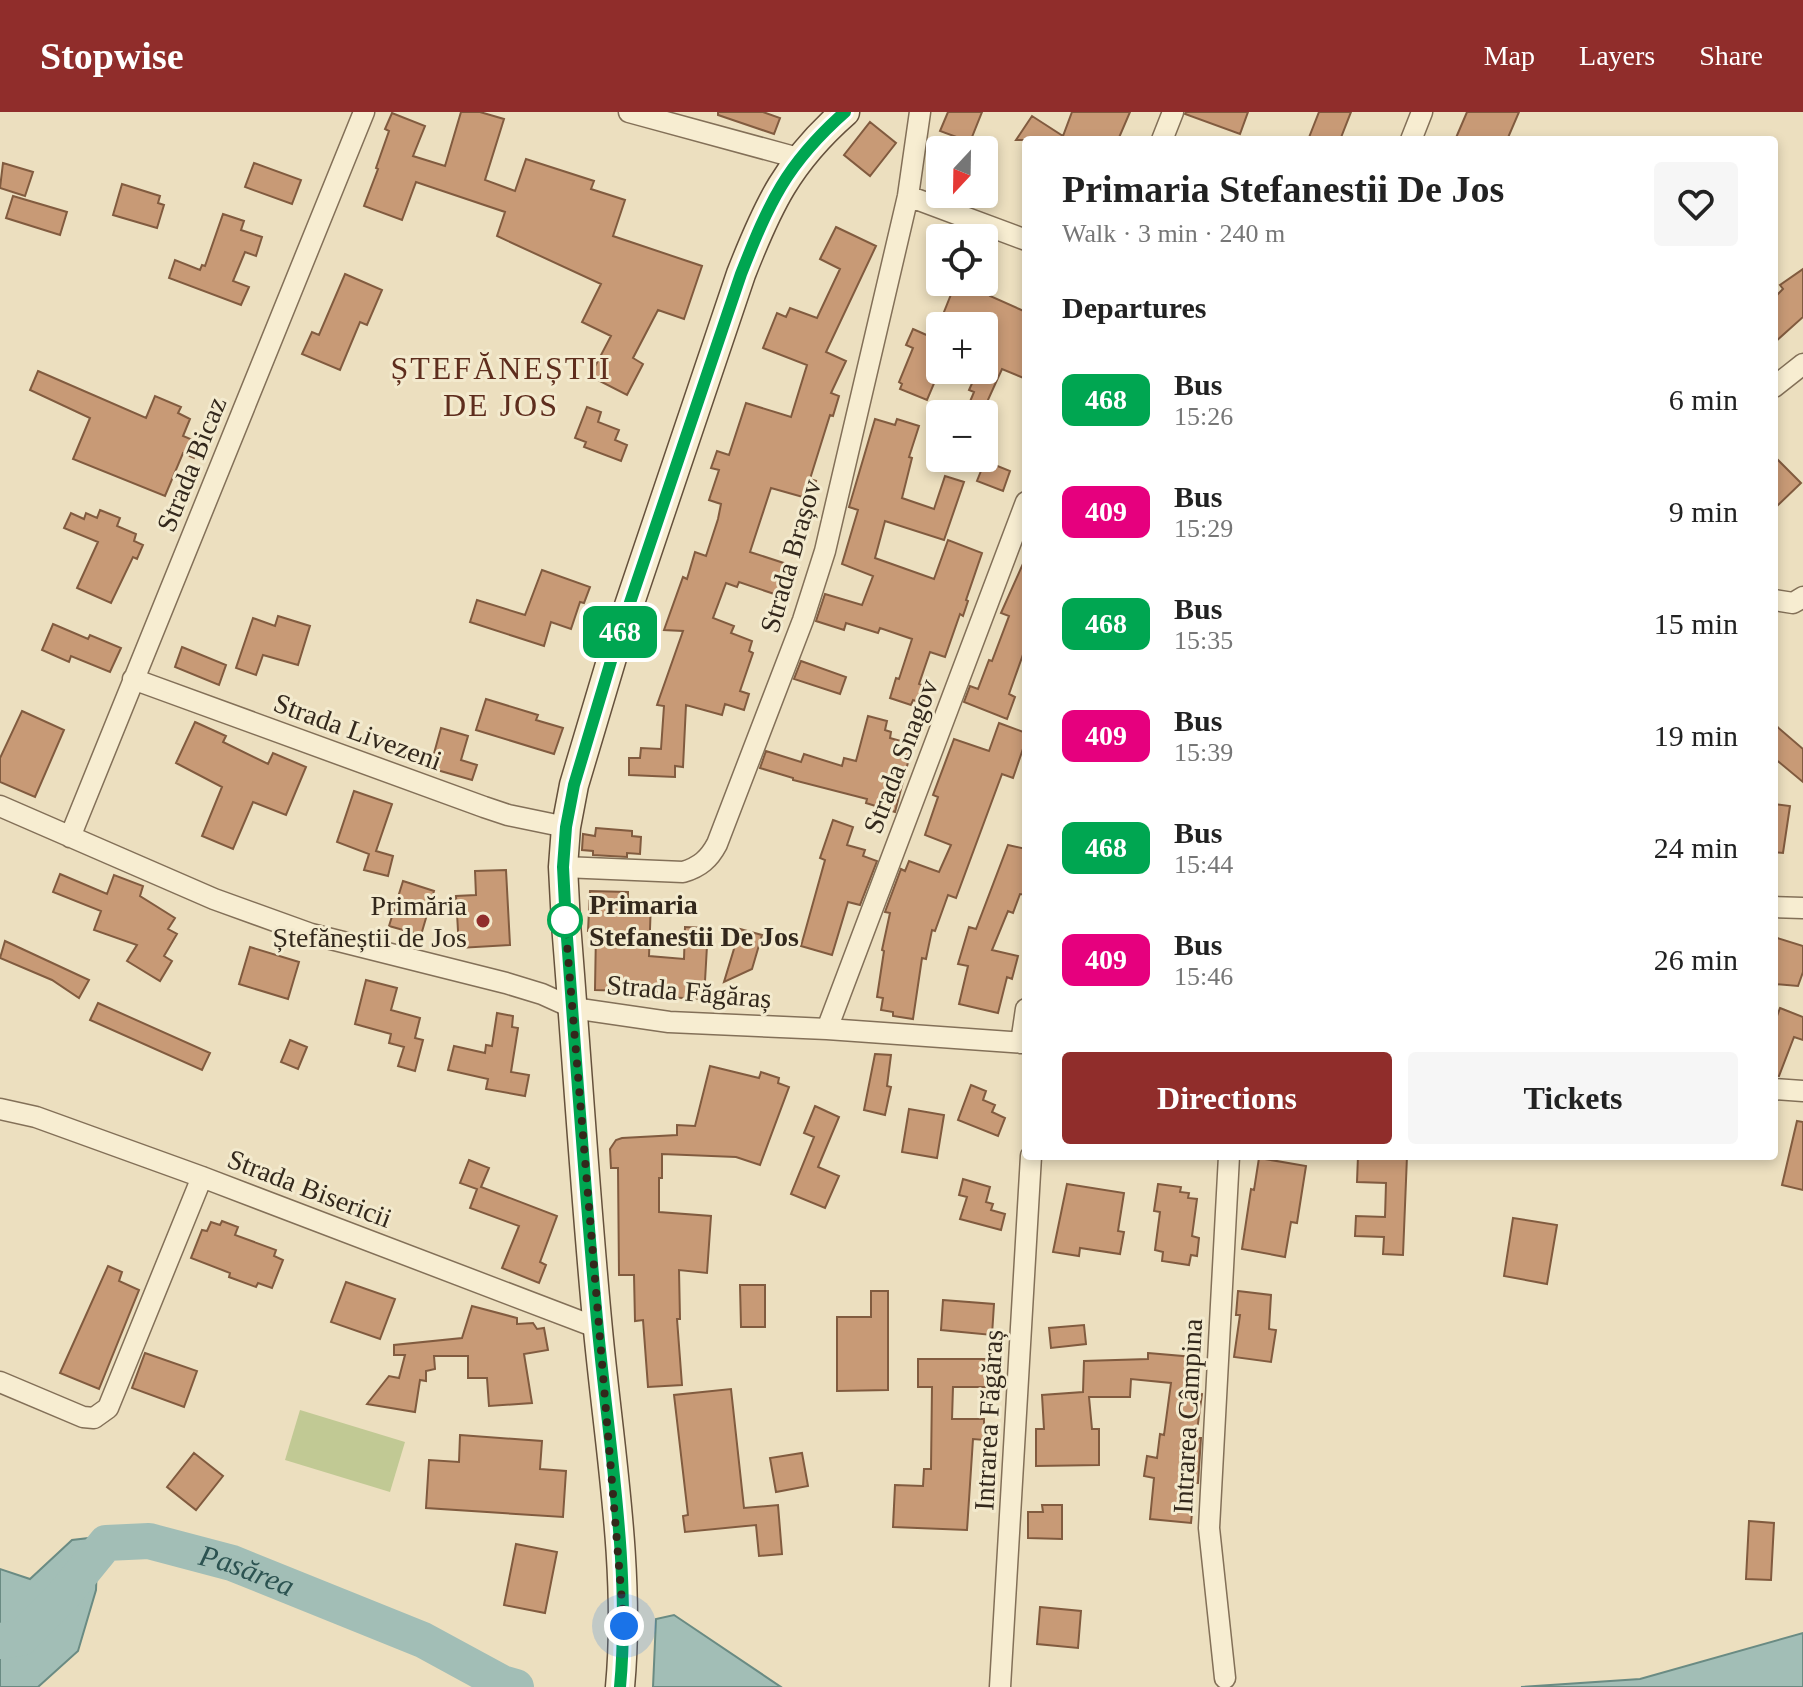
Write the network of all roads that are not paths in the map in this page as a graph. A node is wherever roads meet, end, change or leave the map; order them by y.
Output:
1 (364, 112) edge
2 (629, 112) edge
3 (845, 112) edge
4 (920, 112) edge
5 (1173, 112) edge
6 (1422, 112) edge
7 (1164, 136) edge
8 (1413, 136) edge
9 (798, 158) junction
10 (908, 196) junction
11 (1022, 239) edge
12 (1803, 364) edge
13 (1778, 384) edge
14 (1022, 513) edge
15 (1803, 597) edge
16 (1778, 601) edge
17 (133, 679) junction
18 (0, 806) edge
19 (566, 827) junction
20 (70, 837) junction
21 (563, 867) junction
22 (1778, 907) edge
23 (1803, 908) edge
24 (573, 1008) junction
25 (827, 1029) junction
26 (1022, 1043) edge
27 (1778, 1089) edge
28 (1803, 1091) edge
29 (0, 1109) edge
30 (1031, 1160) edge
31 (1229, 1160) edge
32 (202, 1177) junction
33 (598, 1328) junction
34 (0, 1382) edge
35 (1225, 1678) dead end
36 (620, 1687) edge
37 (1000, 1687) edge

1 - 17 street, Strada Bicaz
2 - 9 street
3 - 9 main road
4 - 10 street, Strada Brașov
5 - 7 street
6 - 8 street
9 - 19 main road
10 - 11 street
10 - 21 street, Strada Brașov
12 - 13 street
14 - 25 street, Strada Snagov
15 - 16 street
17 - 19 street, Strada Livezeni
17 - 20 street, Strada Bicaz
18 - 20 street, Strada Făgăraș
19 - 21 main road
20 - 24 street, Strada Făgăraș
21 - 24 main road
22 - 23 street
24 - 25 street, Strada Făgăraș
24 - 33 main road
25 - 26 street, Strada Făgăraș
27 - 28 street
29 - 32 street, Strada Bisericii
30 - 37 street, Intrarea Făgăraș
31 - 35 street, Intrarea Câmpina
32 - 33 street, Strada Bisericii
32 - 34 street
33 - 36 main road

